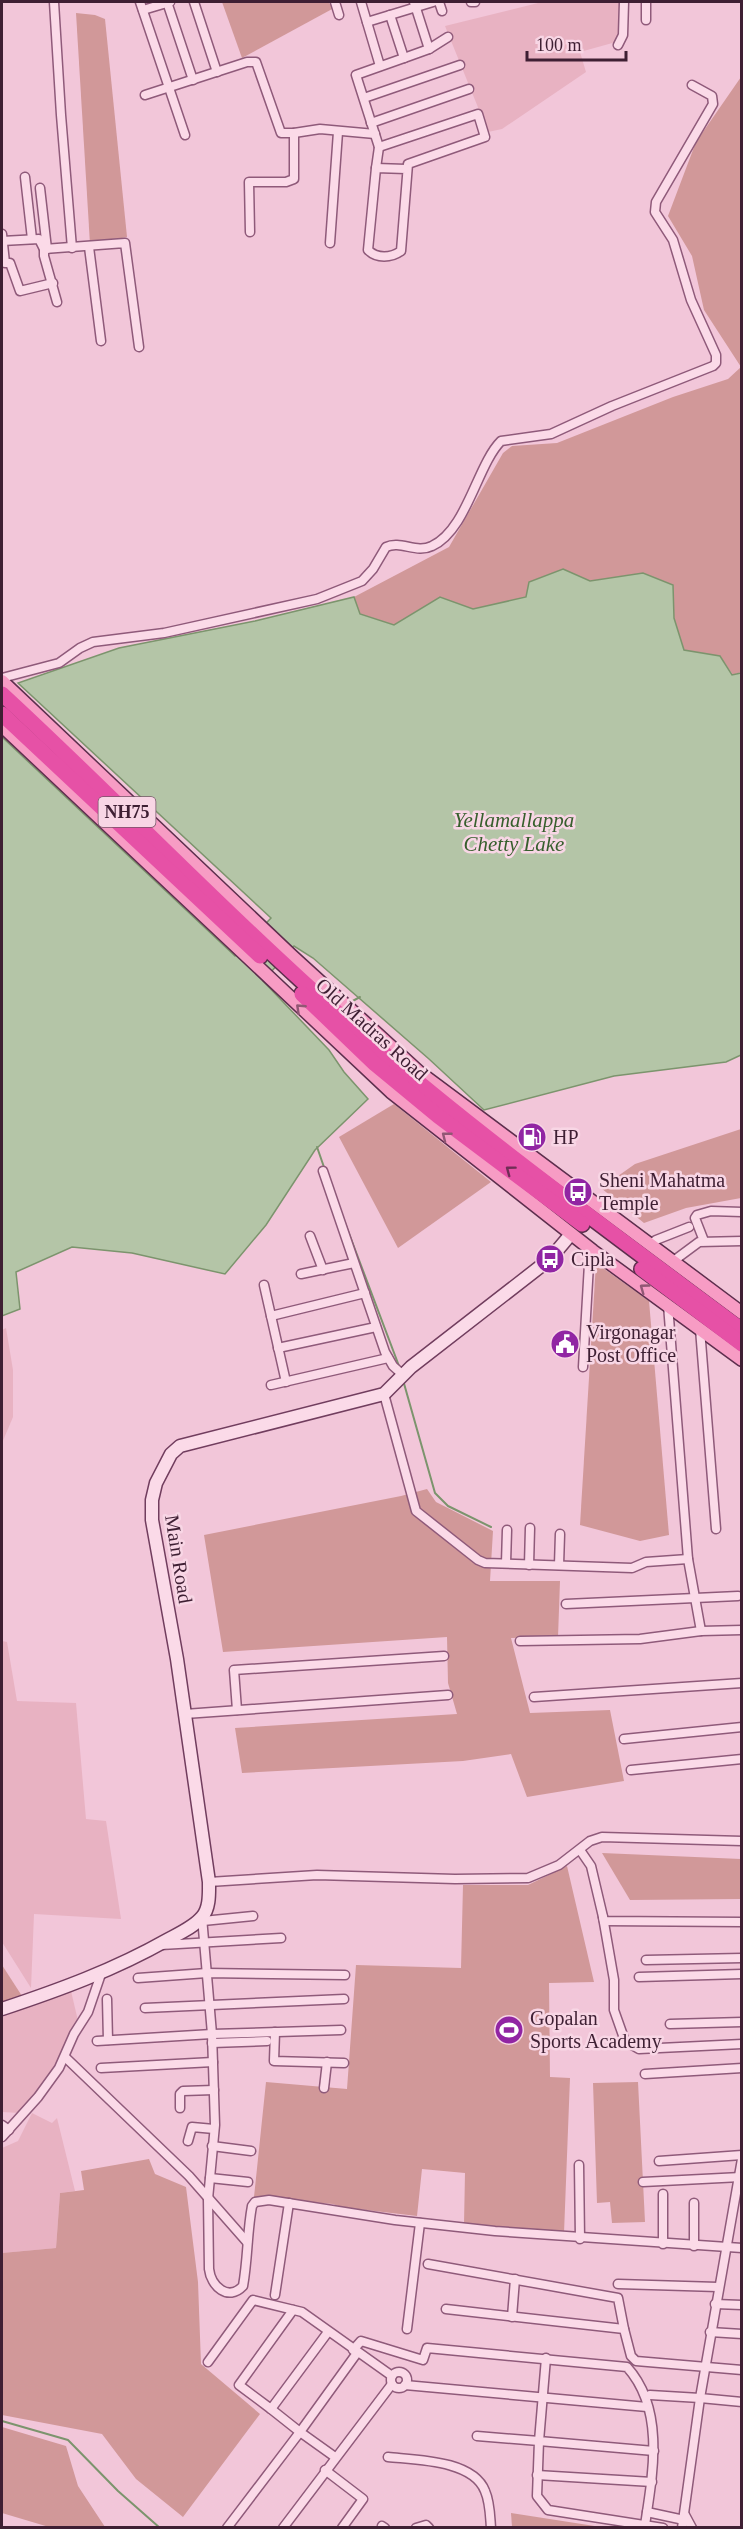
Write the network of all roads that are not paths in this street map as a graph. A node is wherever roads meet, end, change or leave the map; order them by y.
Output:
1 (54, 2) edge
2 (169, 2) edge
3 (194, 2) edge
4 (336, 2) edge
5 (361, 2) edge
6 (433, 2) edge
7 (439, 2) edge
8 (624, 2) edge
9 (646, 2) edge
10 (415, 4) edge
11 (141, 6) edge
12 (442, 11) dead end
13 (339, 15) dead end
14 (390, 15) junction
15 (646, 20) dead end
16 (367, 22) junction
17 (448, 37) dead end
18 (618, 45) dead end
19 (429, 49) junction
20 (404, 58) junction
21 (460, 65) dead end
22 (380, 66) junction
23 (217, 72) junction
24 (193, 80) junction
25 (692, 85) dead end
26 (169, 88) junction
27 (469, 89) dead end
28 (145, 95) dead end
29 (364, 98) junction
30 (371, 123) junction
31 (338, 132) junction
32 (294, 133) junction
33 (375, 134) junction
34 (185, 135) dead end
35 (379, 147) junction
36 (376, 168) junction
37 (406, 169) junction
38 (25, 177) dead end
39 (40, 188) dead end
40 (250, 232) dead end
41 (2, 234) edge
42 (32, 238) junction
43 (2, 241) edge
44 (330, 243) dead end
45 (89, 247) junction
46 (72, 248) junction
47 (46, 249) junction
48 (53, 283) junction
49 (57, 302) dead end
50 (101, 342) dead end
51 (139, 347) dead end
52 (2, 679) edge
53 (2, 694) edge
54 (2, 714) edge
55 (2, 726) edge
56 (21, 738) junction
57 (247, 935) junction
58 (280, 967) junction
59 (323, 1171) dead end
60 (741, 1212) edge
61 (689, 1227) dead end
62 (571, 1234) junction
63 (310, 1236) dead end
64 (704, 1241) junction
65 (741, 1241) edge
66 (649, 1245) junction
67 (594, 1251) junction
68 (672, 1262) junction
69 (354, 1263) junction
70 (323, 1270) junction
71 (302, 1275) dead end
72 (264, 1286) dead end
73 (365, 1293) junction
74 (668, 1305) junction
75 (731, 1312) edge
76 (271, 1316) junction
77 (376, 1327) junction
78 (700, 1329) junction
79 (741, 1330) edge
80 (741, 1344) edge
81 (278, 1348) junction
82 (388, 1358) junction
83 (741, 1360) edge
84 (583, 1367) dead end
85 (403, 1375) junction
86 (286, 1382) junction
87 (271, 1385) dead end
88 (384, 1394) junction
89 (530, 1528) dead end
90 (716, 1529) dead end
91 (507, 1530) dead end
92 (560, 1534) dead end
93 (688, 1559) junction
94 (506, 1563) junction
95 (529, 1565) junction
96 (559, 1565) junction
97 (738, 1596) dead end
98 (696, 1599) junction
99 (566, 1604) dead end
100 (741, 1630) edge
101 (701, 1631) junction
102 (520, 1641) dead end
103 (444, 1656) dead end
104 (741, 1683) edge
105 (448, 1695) dead end
106 (534, 1697) dead end
107 (237, 1710) junction
108 (185, 1714) junction
109 (741, 1727) edge
110 (624, 1739) dead end
111 (741, 1759) edge
112 (632, 1770) dead end
113 (741, 1841) edge
114 (580, 1850) junction
115 (209, 1882) junction
116 (254, 1916) dead end
117 (603, 1917) junction
118 (203, 1919) junction
119 (741, 1922) edge
120 (281, 1938) dead end
121 (205, 1942) junction
122 (157, 1946) junction
123 (741, 1958) edge
124 (646, 1960) dead end
125 (207, 1973) junction
126 (101, 1974) junction
127 (741, 1974) edge
128 (345, 1975) dead end
129 (639, 1977) dead end
130 (138, 1978) dead end
131 (107, 1999) dead end
132 (344, 1999) dead end
133 (210, 2003) junction
134 (145, 2007) dead end
135 (2, 2009) edge
136 (741, 2022) edge
137 (670, 2024) dead end
138 (341, 2030) dead end
139 (275, 2032) junction
140 (212, 2039) junction
141 (108, 2040) junction
142 (97, 2041) dead end
143 (267, 2041) dead end
144 (741, 2044) edge
145 (65, 2057) junction
146 (213, 2062) junction
147 (327, 2062) junction
148 (344, 2063) dead end
149 (101, 2068) dead end
150 (741, 2068) edge
151 (645, 2074) dead end
152 (324, 2088) dead end
153 (214, 2090) junction
154 (180, 2108) dead end
155 (5, 2127) edge
156 (214, 2129) junction
157 (2, 2137) edge
158 (188, 2141) dead end
159 (212, 2146) junction
160 (251, 2151) dead end
161 (741, 2157) edge
162 (659, 2161) dead end
163 (579, 2164) dead end
164 (210, 2178) junction
165 (739, 2178) edge
166 (248, 2182) dead end
167 (643, 2182) dead end
168 (663, 2194) dead end
169 (208, 2199) junction
170 (289, 2203) junction
171 (694, 2203) dead end
172 (420, 2223) junction
173 (580, 2239) junction
174 (247, 2242) junction
175 (663, 2244) junction
176 (694, 2246) junction
177 (725, 2248) junction
178 (741, 2248) edge
179 (428, 2264) dead end
180 (515, 2279) junction
181 (618, 2284) dead end
182 (718, 2287) junction
183 (275, 2295) dead end
184 (715, 2304) junction
185 (741, 2305) edge
186 (446, 2309) dead end
187 (293, 2310) junction
188 (512, 2317) junction
189 (407, 2329) dead end
190 (624, 2330) junction
191 (328, 2331) junction
192 (710, 2332) junction
193 (741, 2334) edge
194 (355, 2351) junction
195 (546, 2358) junction
196 (208, 2362) dead end
197 (705, 2368) junction
198 (741, 2370) edge
199 (392, 2380) junction
200 (405, 2385) junction
201 (650, 2395) dead end
202 (543, 2398) junction
203 (700, 2398) junction
204 (741, 2402) edge
205 (647, 2407) junction
206 (271, 2409) junction
207 (300, 2432) junction
208 (477, 2436) dead end
209 (539, 2441) junction
210 (654, 2451) junction
211 (335, 2457) junction
212 (388, 2457) dead end
213 (325, 2470) junction
214 (537, 2475) junction
215 (652, 2482) junction
216 (647, 2512) junction
217 (684, 2521) edge
218 (645, 2525) junction
219 (227, 2528) edge
220 (283, 2528) edge
221 (342, 2528) edge
222 (416, 2528) edge
223 (429, 2528) edge
224 (491, 2528) edge
225 (663, 2528) edge
226 (692, 2528) edge

1 - 46 street
2 - 11 street
2 - 24 street
3 - 23 street
4 - 13 street
5 - 16 street
6 - 10 street
7 - 12 street
8 - 18 street
9 - 15 street
10 - 14 street
10 - 19 street
11 - 26 street
14 - 16 street
14 - 20 street
16 - 22 street
17 - 19 street
19 - 20 street
20 - 22 street
21 - 29 street
22 - 29 street
23 - 24 street
23 - 32 street
24 - 26 street
25 - 52 street
26 - 28 street
26 - 34 street
27 - 30 street
29 - 30 street
30 - 33 street
31 - 32 street
31 - 33 street
31 - 44 street
32 - 40 street
33 - 35 street
35 - 36 street
35 - 37 street
36 - 37 street
36 - 37 street
38 - 42 street
39 - 47 street
41 - 43 street
42 - 43 street
42 - 47 street
43 - 48 street
45 - 46 street
45 - 50 street
45 - 51 street
46 - 47 street
47 - 48 street
48 - 49 street
52 - 57 main road
53 - 57 highway, Old Madras Road / NH75
54 - 56 highway, Old Madras Road / NH75
55 - 56 main road
56 - 57 highway, Old Madras Road / NH75
57 - 58 highway, Old Madras Road / NH75
57 - 58 main road
62 -> 58 main road
58 - 66 main road
58 - 75 highway, Old Madras Road / NH75
80 -> 58 highway, Old Madras Road / NH75
59 - 69 street
60 - 64 street
61 - 66 street
62 - 67 main road
62 - 85 street
63 - 70 street
64 - 65 street
64 - 68 street
66 - 68 main road
74 -> 67 main road
67 - 84 street
68 - 75 main road
69 - 70 street
69 - 73 street
70 - 71 street
72 - 76 street
73 - 76 street
73 - 77 street
74 - 78 main road
74 - 93 street
75 - 79 highway, NH75
76 - 81 street
77 - 81 street
77 - 82 street
78 - 83 main road
78 - 90 street
81 - 86 street
82 - 85 street
82 - 86 street
85 - 88 street
86 - 87 street
88 - 94 street
88 - 108 street, Main Road
89 - 95 street
91 - 94 street
92 - 96 street
93 - 96 street
93 - 98 street
94 - 95 street
95 - 96 street
97 - 98 street
98 - 99 street
98 - 101 street
100 - 101 street
101 - 102 street
103 - 107 street
104 - 106 street
105 - 107 street
107 - 108 street
108 - 115 street, Main Road
109 - 110 street
111 - 112 street
113 - 114 street
114 - 115 street
114 - 117 street
115 - 118 street, Main Road
116 - 118 street
117 - 119 street
117 - 144 street
118 - 121 street
118 - 122 street
120 - 121 street
121 - 122 street
121 - 125 street
122 - 126 street
123 - 124 street
125 - 128 street
125 - 130 street
125 - 133 street
126 - 135 street
126 - 145 street
127 - 129 street
131 - 141 street
132 - 133 street
133 - 134 street
133 - 140 street
136 - 137 street
138 - 139 street
139 - 140 street
139 - 147 street
140 - 141 street
140 - 143 street
140 - 146 street
141 - 142 street
145 - 155 street
145 - 169 street
146 - 149 street
146 - 153 street
147 - 148 street
147 - 152 street
150 - 151 street
153 - 154 street
153 - 156 street
155 - 157 street
156 - 158 street
156 - 159 street
159 - 160 street
159 - 164 street
161 - 162 street
161 - 165 street
163 - 173 street
164 - 166 street
164 - 169 street
165 - 167 street
165 - 177 street
168 - 175 street
169 - 174 street
169 - 174 street
170 - 172 street
170 - 174 street
170 - 183 street
171 - 176 street
172 - 173 street
172 - 189 street
173 - 175 street
175 - 176 street
176 - 177 street
177 - 178 street
177 - 182 street
179 - 180 street
180 - 188 street
180 - 190 street
181 - 182 street
182 - 184 street
184 - 185 street
184 - 192 street
186 - 188 street
187 - 191 street
187 - 196 street
187 - 206 street
188 - 190 street
190 - 197 street
191 - 194 street
191 - 206 street
192 - 193 street
192 - 197 street
194 - 195 street
194 - 199 street
194 - 207 street
195 - 202 street
195 - 205 street
197 - 198 street
197 - 203 street
199 - 200 street
199 - 200 street
199 - 211 street
200 - 202 street
201 - 203 street
202 - 205 street
202 - 209 street
203 - 204 street
203 - 217 street
205 - 210 street
206 - 207 street
207 - 211 street
207 - 219 street
208 - 209 street
209 - 210 street
209 - 214 street
210 - 215 street
211 - 213 street
212 - 224 street
213 - 220 street
213 - 221 street
214 - 215 street
214 - 218 street
215 - 216 street
216 - 217 street
216 - 218 street
217 - 226 street
218 - 225 street
222 - 223 street

